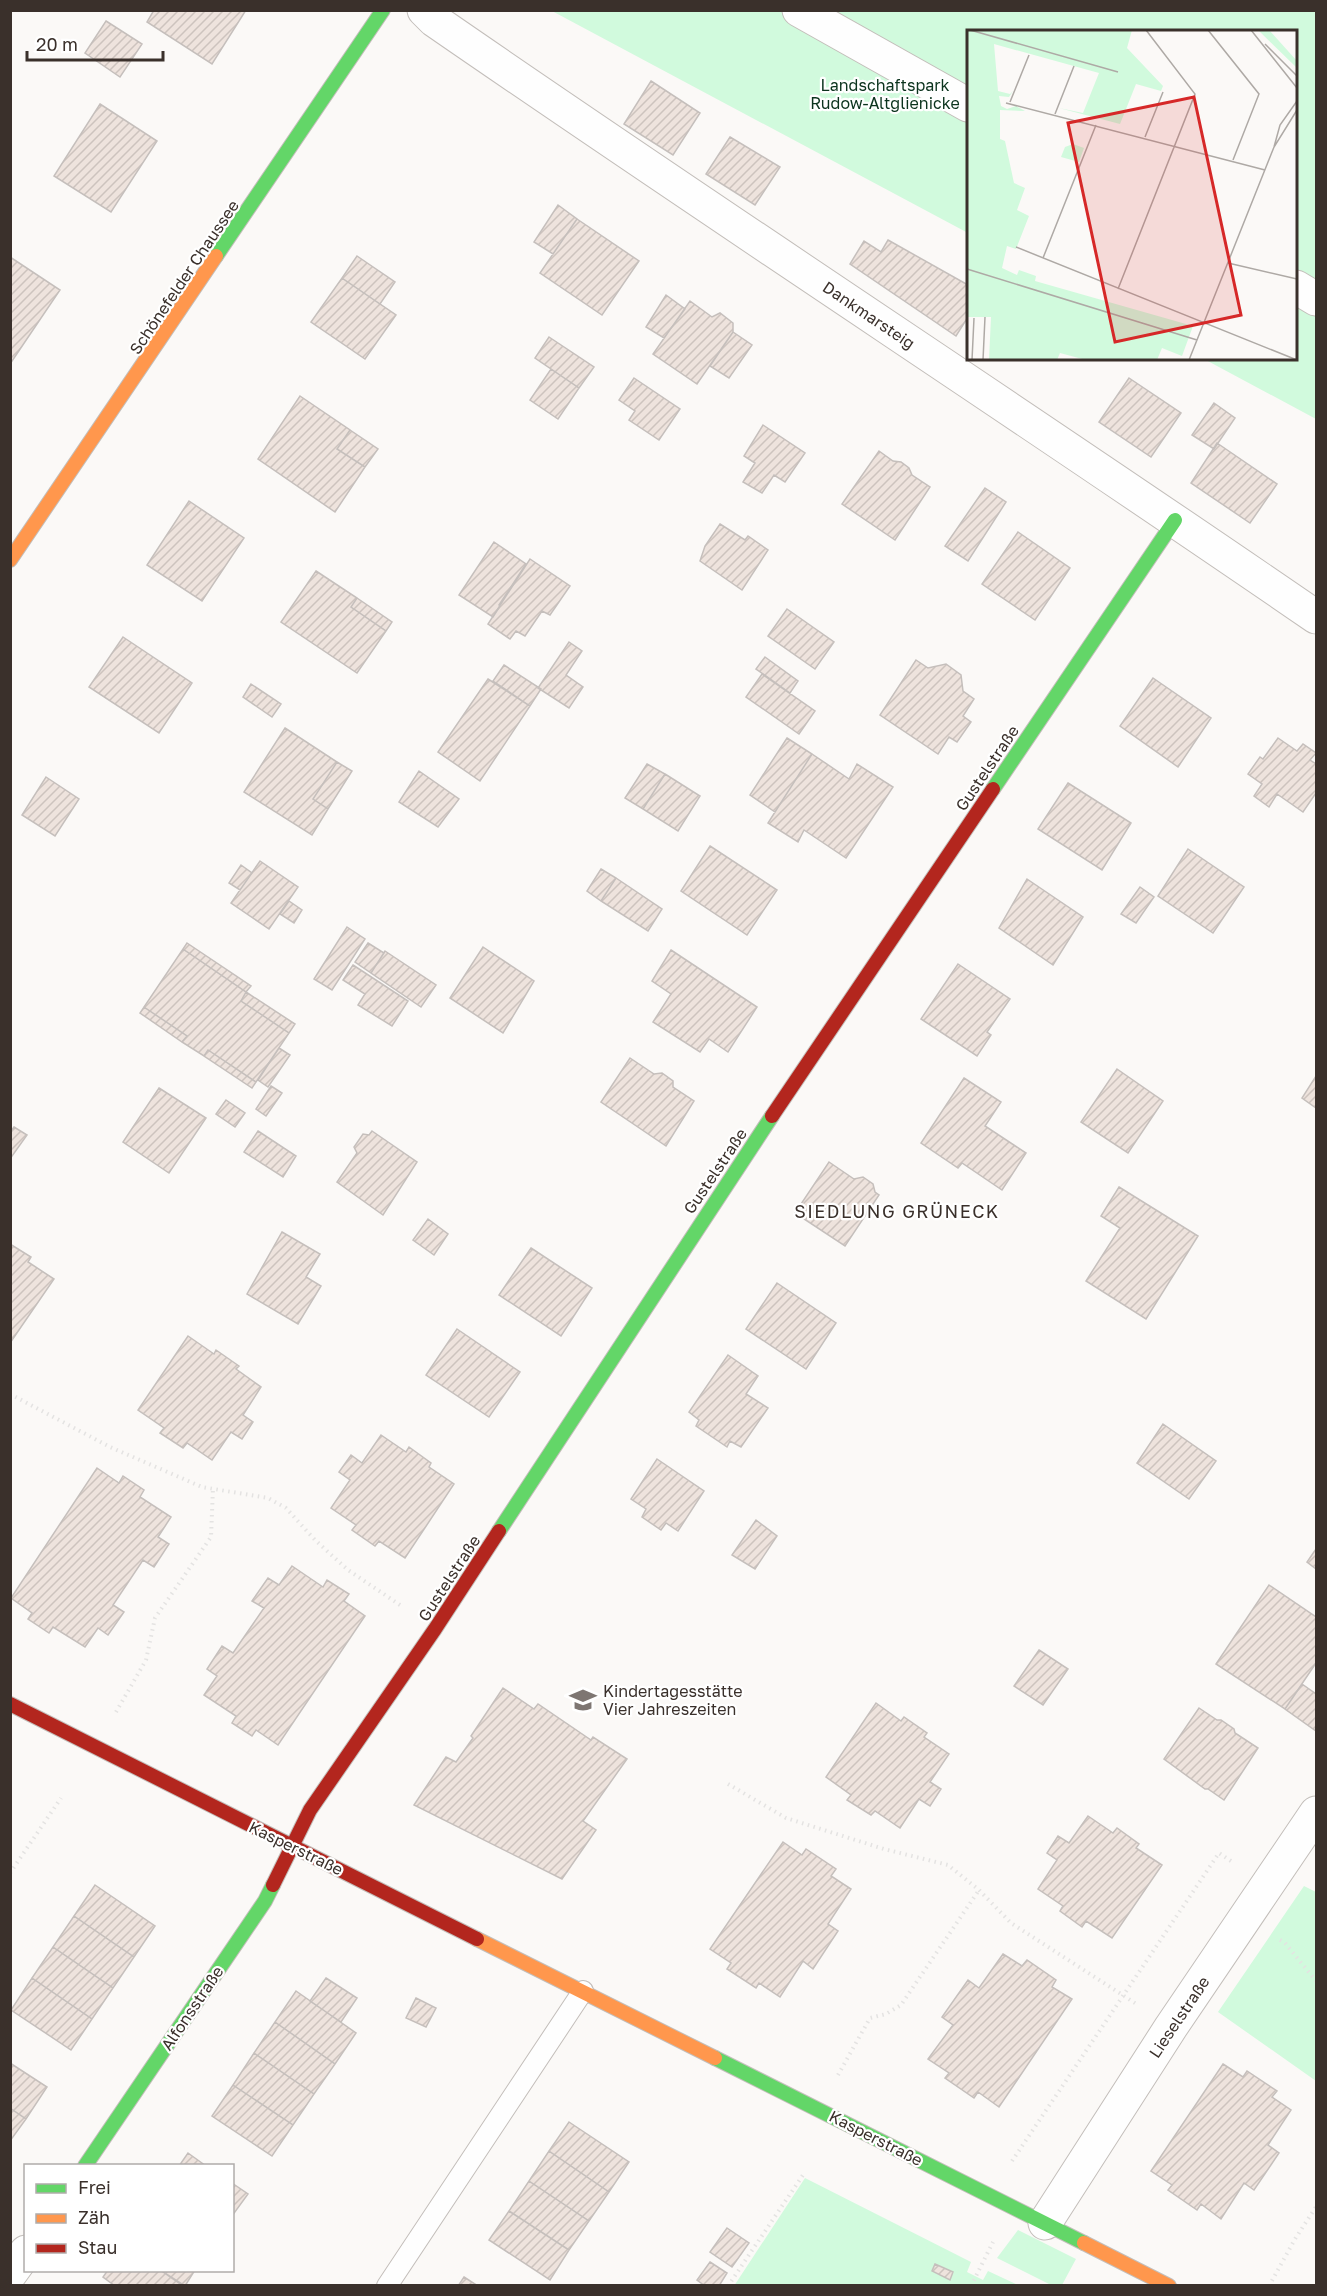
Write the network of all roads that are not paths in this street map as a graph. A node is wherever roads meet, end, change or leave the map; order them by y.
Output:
1 (383, 10) edge
2 (424, 10) edge
3 (799, 10) edge
4 (967, 104) edge
5 (1297, 288) edge
6 (1317, 299) edge
7 (1175, 520) junction
8 (13, 552) edge
9 (1317, 617) edge
10 (10, 1704) edge
11 (1317, 1813) edge
12 (293, 1846) junction
13 (583, 1991) junction
14 (86, 2164) edge
15 (1045, 2223) junction
16 (24, 2255) edge
17 (10, 2274) edge
18 (387, 2286) edge
19 (1169, 2286) edge

1 - 8 street, Schönefelder Chaussee
2 - 7 street, Dankmarsteig
3 - 4 street
5 - 6 street
7 - 9 street, Dankmarsteig
7 - 12 street, Gustelstraße
10 - 12 street, Kasperstraße
11 - 15 street, Lieselstraße
12 - 13 street, Kasperstraße
12 - 14 street, Alfonsstraße
13 - 15 street, Kasperstraße
13 - 18 lane
15 - 19 street, Kasperstraße
16 - 17 street

